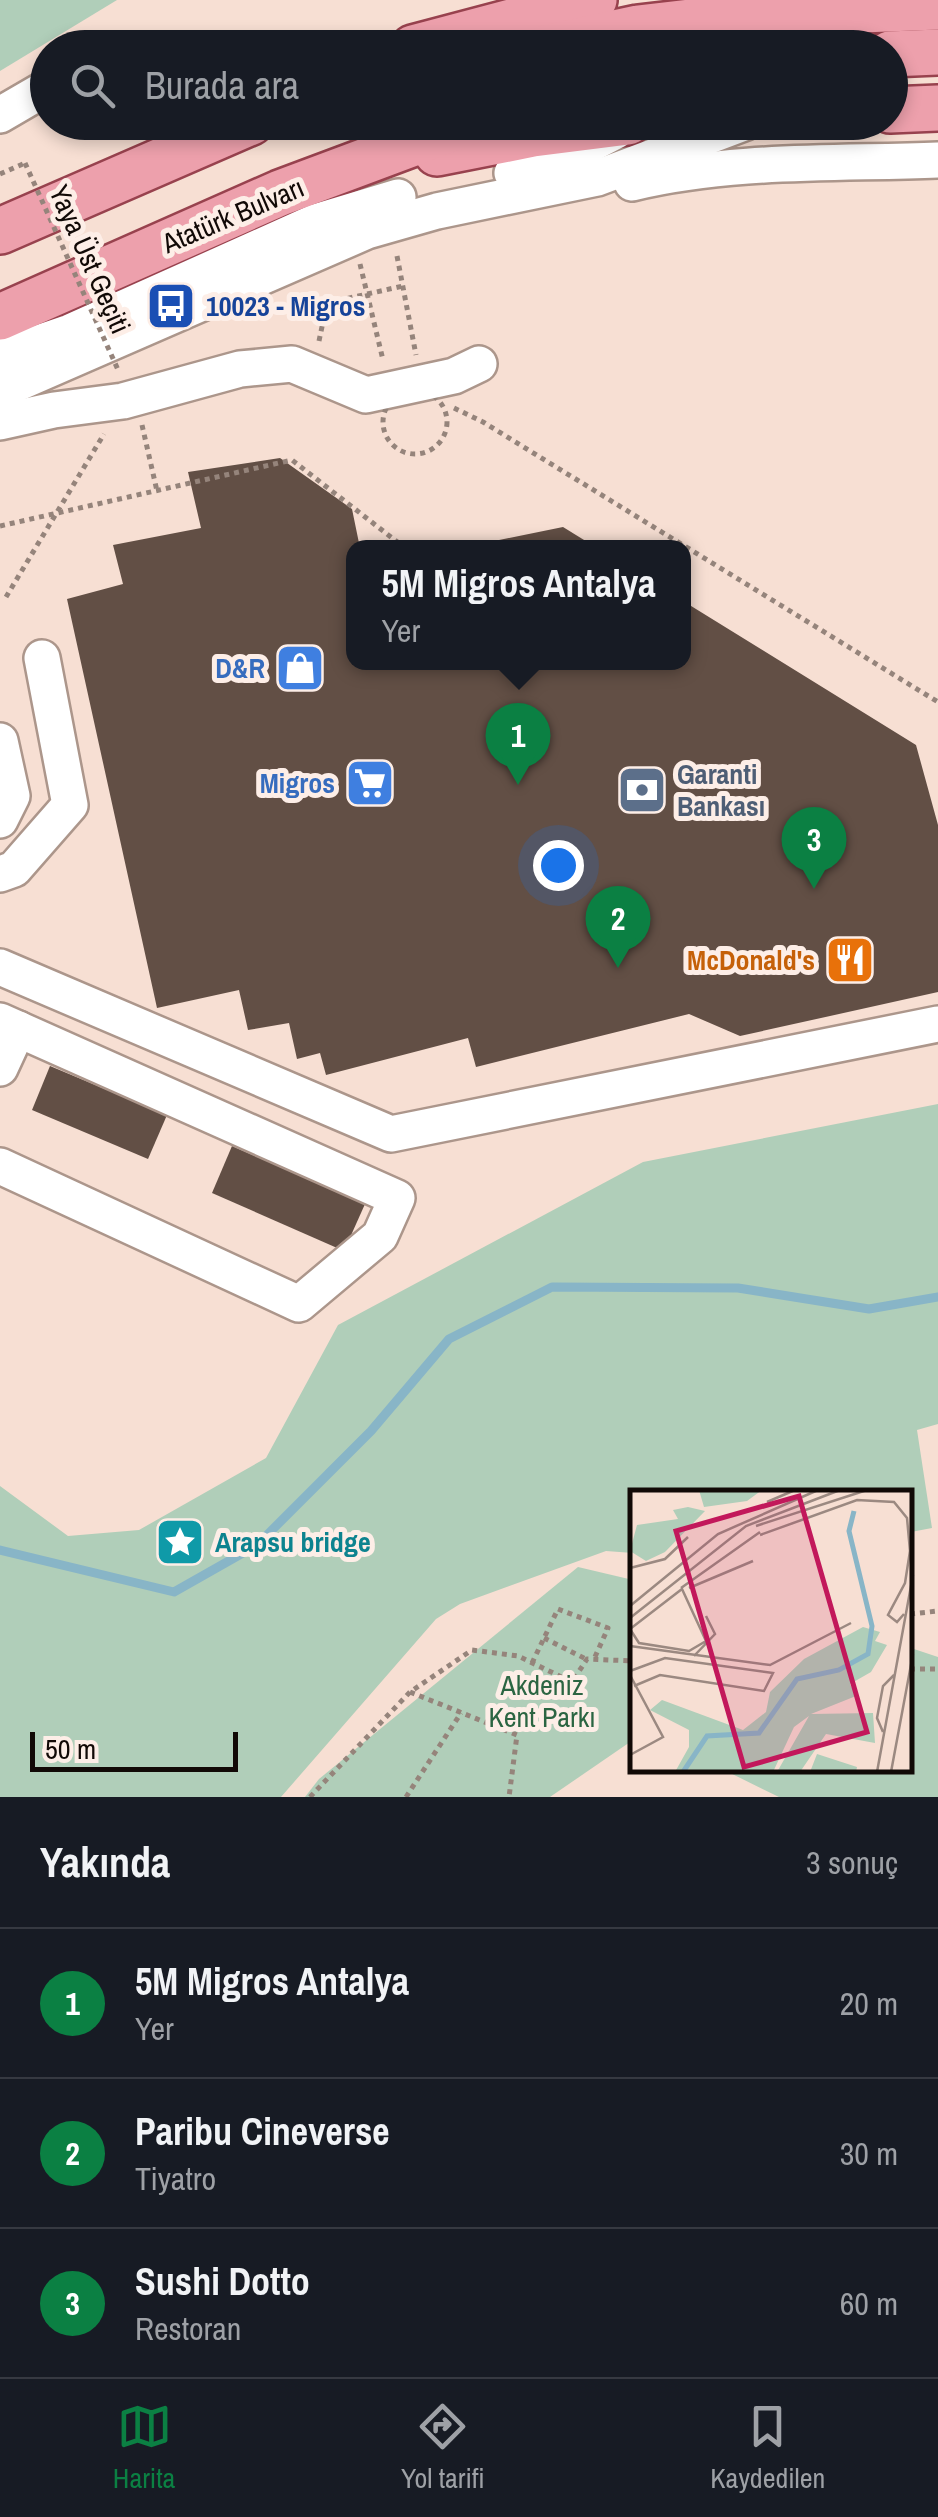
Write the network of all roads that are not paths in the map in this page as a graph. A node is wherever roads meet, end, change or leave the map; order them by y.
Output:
1 (594, 0) edge
2 (938, 6) edge
3 (481, 30) edge
4 (629, 30) edge
5 (938, 52) edge
6 (908, 53) edge
7 (30, 98) edge
8 (938, 108) edge
9 (908, 109) edge
10 (0, 116) edge
11 (210, 140) edge
12 (424, 140) edge
13 (503, 140) edge
14 (596, 140) edge
15 (698, 140) edge
16 (938, 160) edge
17 (342, 172) junction
18 (583, 196) dead end
19 (0, 231) edge
20 (0, 317) edge
21 (0, 356) edge
22 (480, 364) dead end
23 (0, 391) edge
24 (0, 422) edge
25 (42, 658) dead end
26 (0, 741) edge
27 (0, 820) edge
28 (0, 874) edge
29 (0, 967) edge
30 (938, 1024) edge
31 (9, 1025) edge
32 (0, 1068) edge
33 (0, 1166) edge

1 - 3 main road
2 - 4 main road
5 - 6 main road
7 - 10 lane
8 - 9 main road
11 - 19 main road
12 - 17 main road, Atatürk Bulvarı
13 - 17 main road
14 - 21 lane
15 - 23 lane
16 - 18 lane
17 - 20 main road, Atatürk Bulvarı
22 - 24 lane
25 - 28 lane
26 - 27 lane
29 - 30 lane
31 - 32 lane
31 - 33 lane

